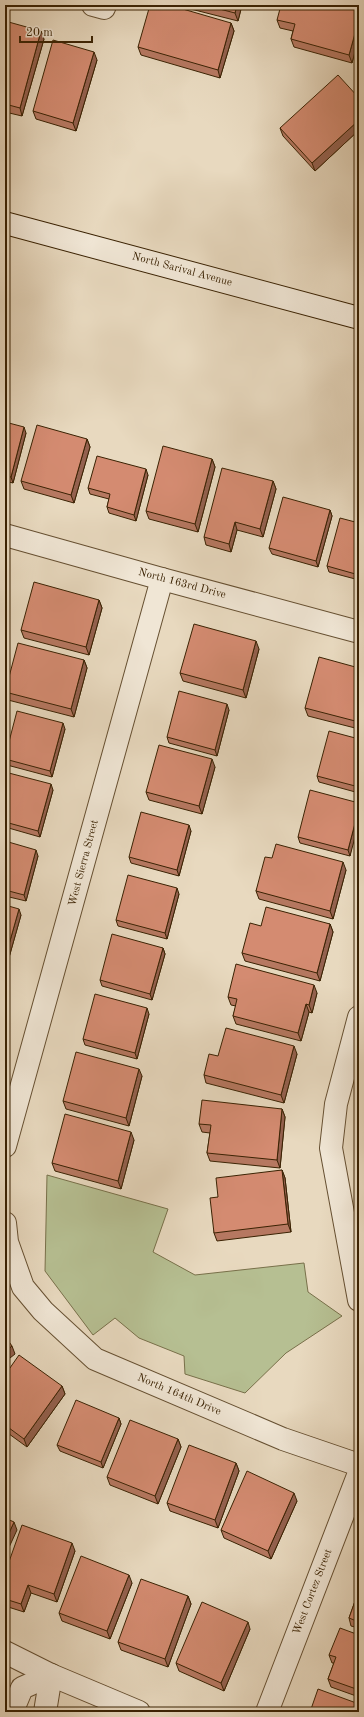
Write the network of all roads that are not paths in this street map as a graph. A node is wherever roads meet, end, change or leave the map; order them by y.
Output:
1 (5, 223) edge
2 (359, 318) edge
3 (5, 535) edge
4 (162, 579) junction
5 (359, 632) edge
6 (359, 1017) edge
7 (5, 1146) edge
8 (5, 1223) edge
9 (352, 1233) edge
10 (359, 1300) edge
11 (359, 1465) edge
12 (359, 1473) edge
13 (5, 1652) edge
14 (51, 1674) junction
15 (12, 1712) edge
16 (45, 1712) edge
17 (139, 1712) edge
18 (266, 1712) edge

1 - 2 street, North Sarival Avenue
3 - 4 street, North 163rd Drive
4 - 5 street, North 163rd Drive
4 - 7 street, West Sierra Street
6 - 9 street
8 - 11 street, North 164th Drive
9 - 10 street
12 - 18 street, West Cortez Street
13 - 14 street
14 - 15 street
14 - 16 street
14 - 17 street

